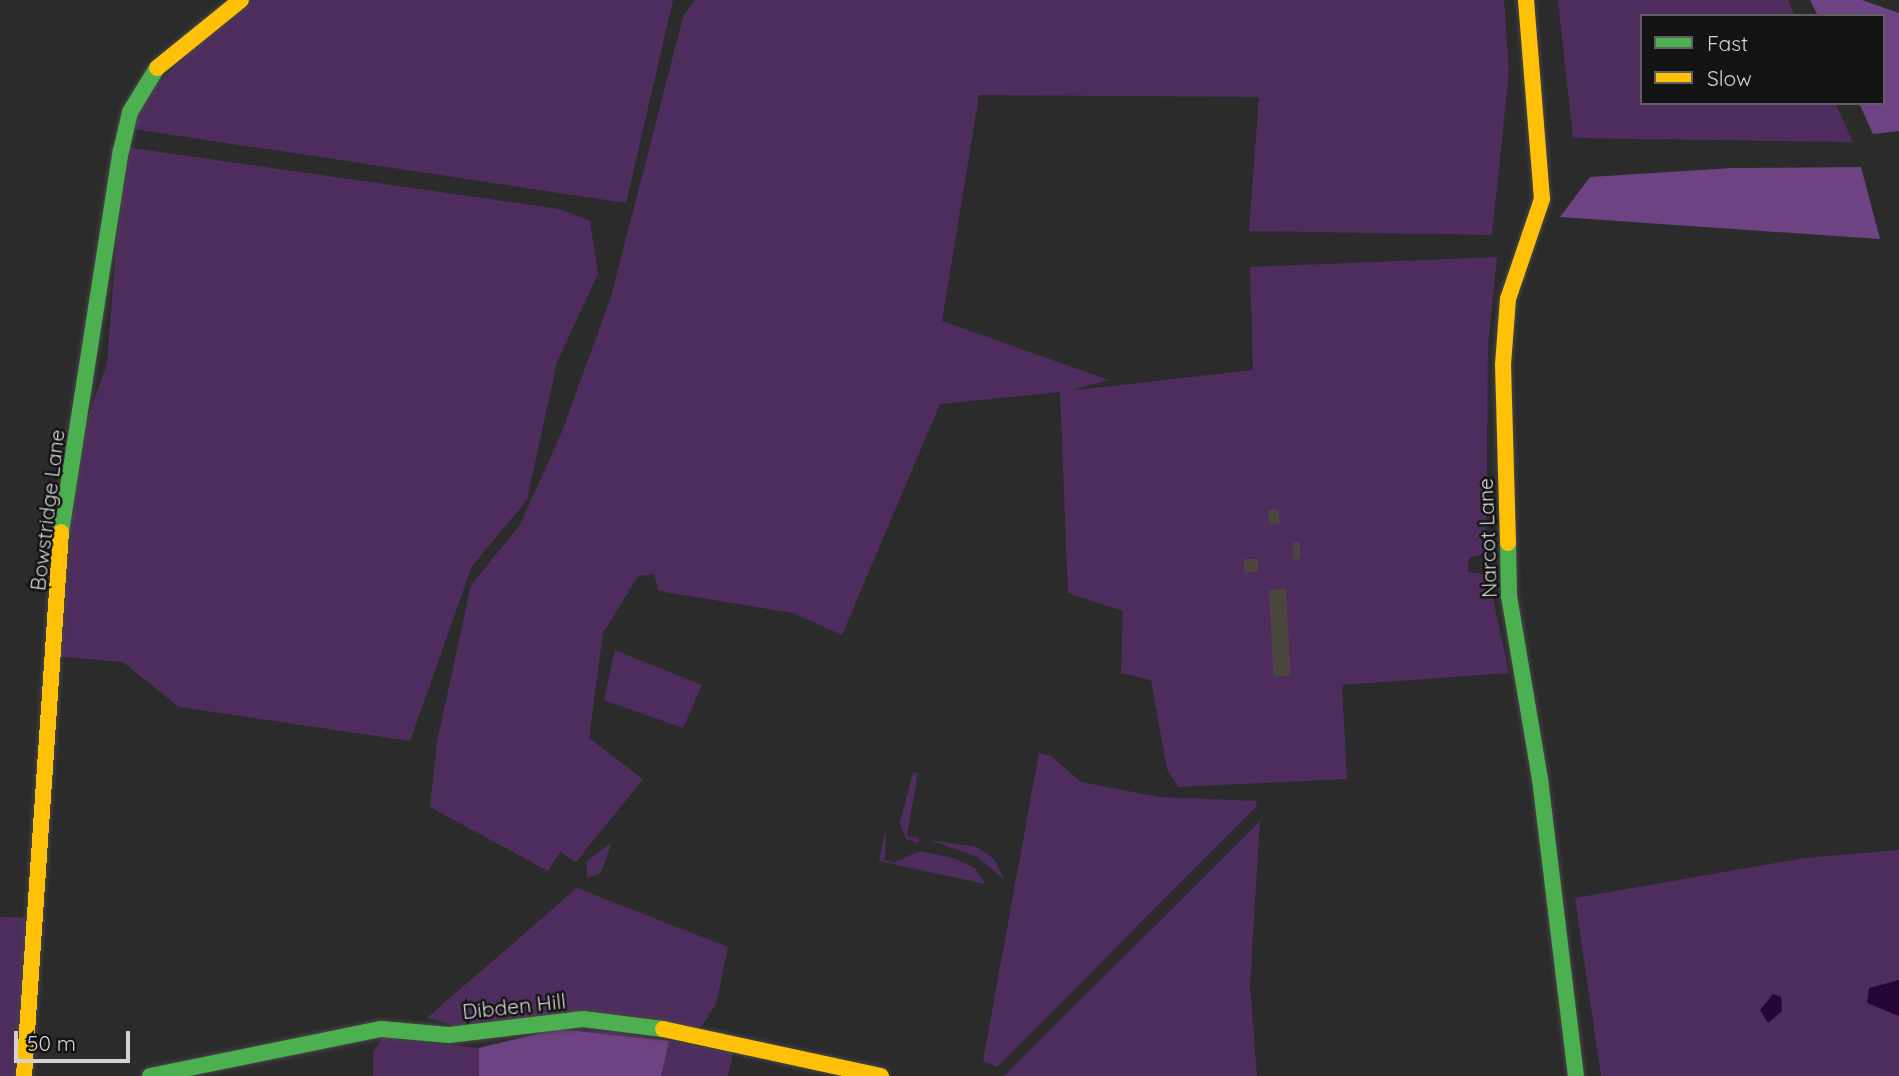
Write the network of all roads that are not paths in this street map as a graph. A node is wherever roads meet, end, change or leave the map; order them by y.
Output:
1 (242, 0) edge
2 (1526, 0) edge
3 (24, 1076) edge
4 (150, 1076) edge
5 (881, 1076) edge
6 (1576, 1076) edge

1 - 3 street, Bowstridge Lane
2 - 6 street, Narcot Lane
4 - 5 street, Dibden Hill

